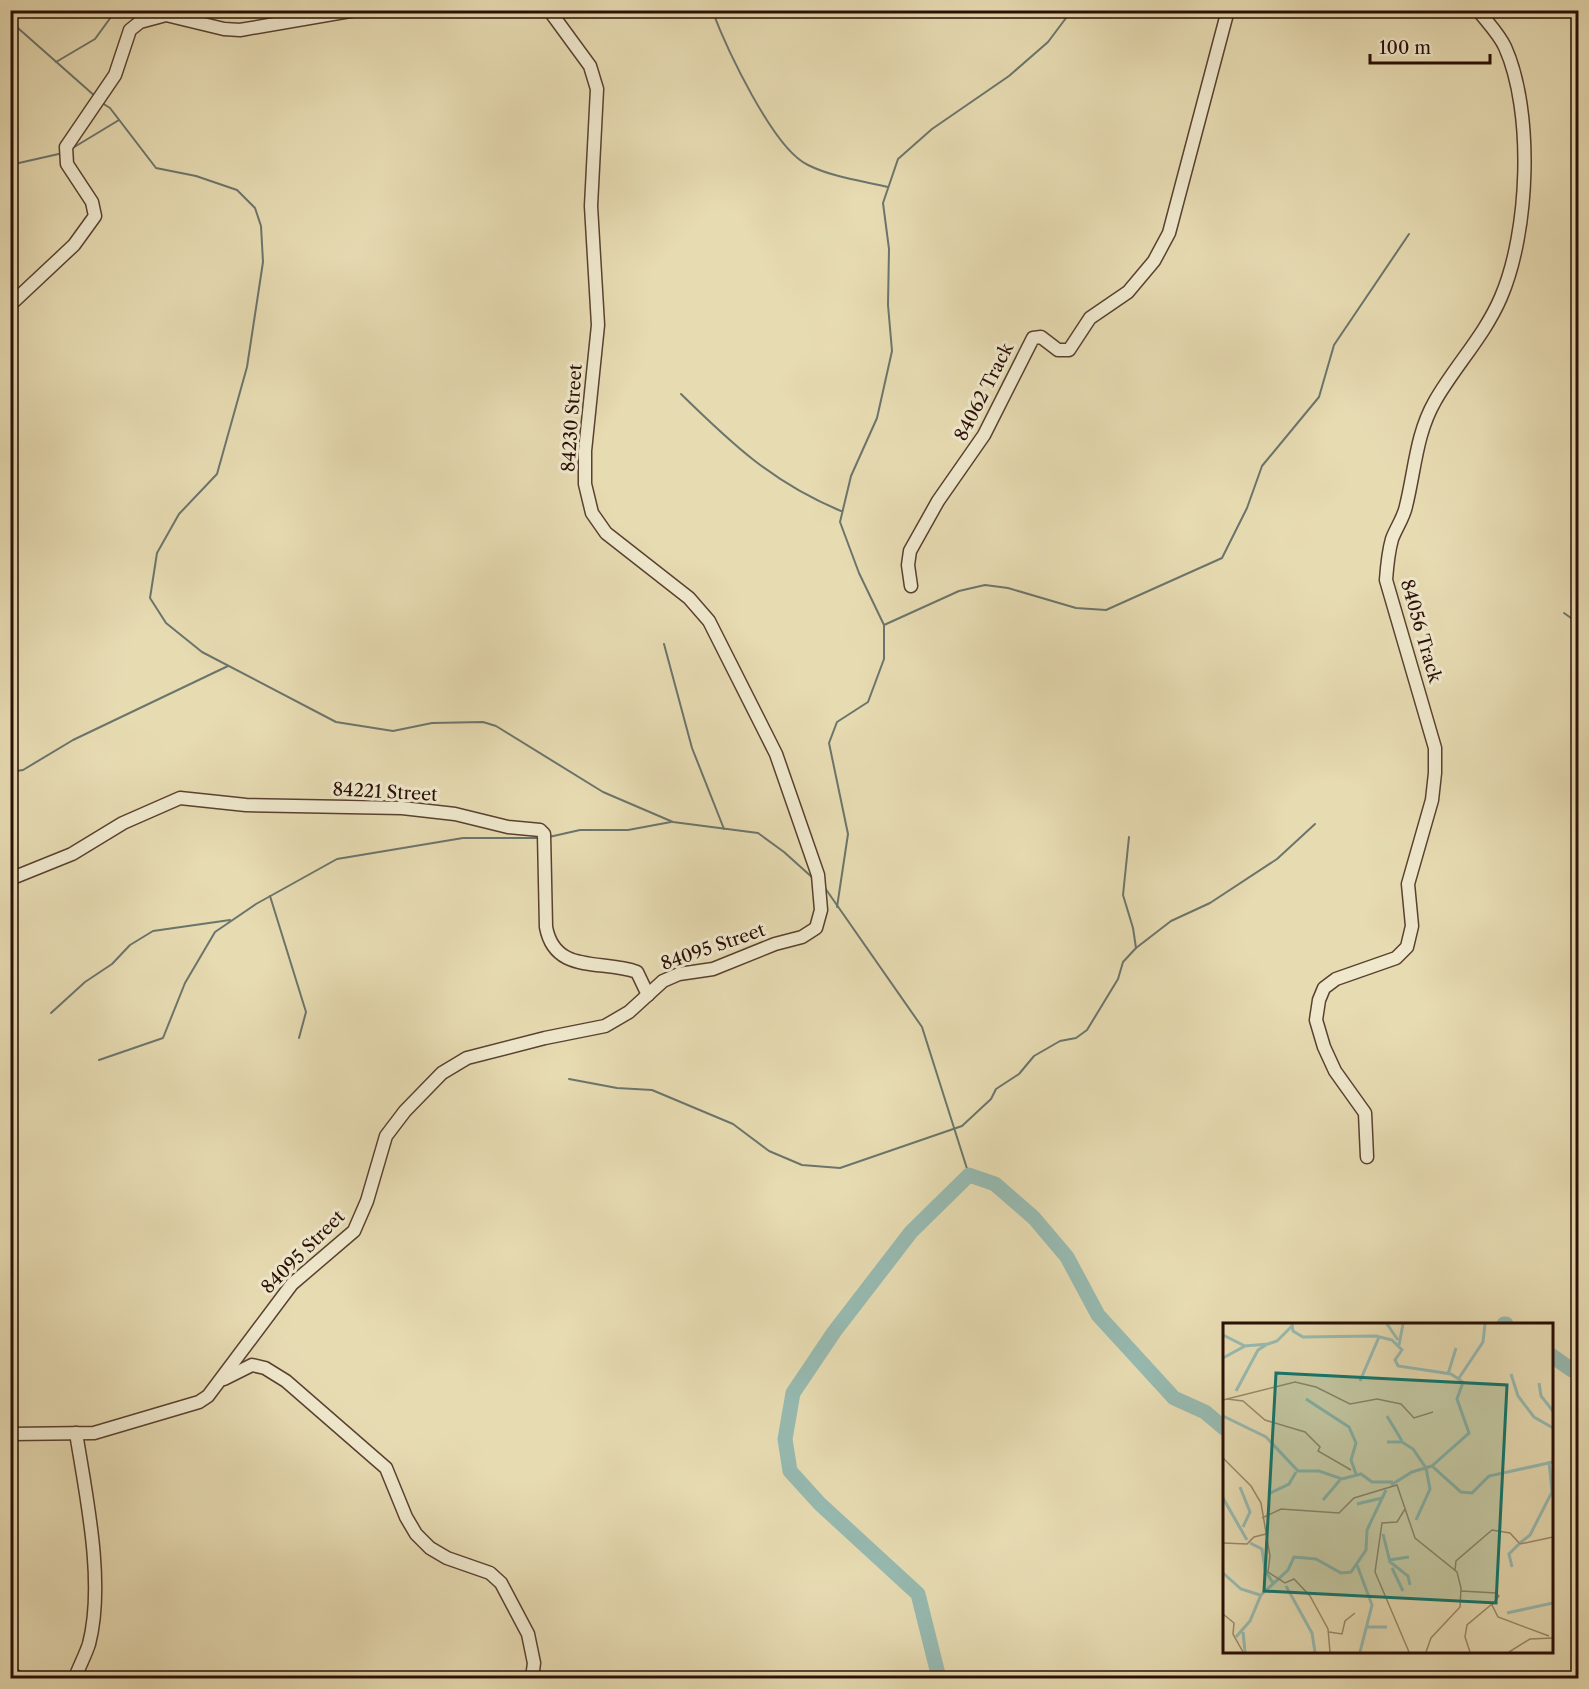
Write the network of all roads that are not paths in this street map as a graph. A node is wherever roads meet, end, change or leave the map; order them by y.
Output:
1 (356, 10) edge
2 (549, 10) edge
3 (1228, 10) edge
4 (1478, 10) edge
5 (10, 305) edge
6 (911, 586) dead end
7 (10, 879) edge
8 (821, 910) joint
9 (648, 995) junction
10 (1367, 1157) dead end
11 (220, 1382) junction
12 (76, 1433) junction
13 (10, 1434) edge
14 (10, 1672) edge
15 (18, 1678) edge
16 (75, 1678) edge
17 (532, 1678) edge

1 - 5 street
2 - 8 street, 84230 Street
3 - 6 street, 84062 Track
4 - 10 street, 84056 Track
7 - 9 street, 84221 Street
8 - 9 street, 84095 Street
9 - 11 street, 84095 Street
11 - 12 street, 84095 Street
11 - 17 street
12 - 13 street, 84095 Street
12 - 16 street
14 - 15 street

